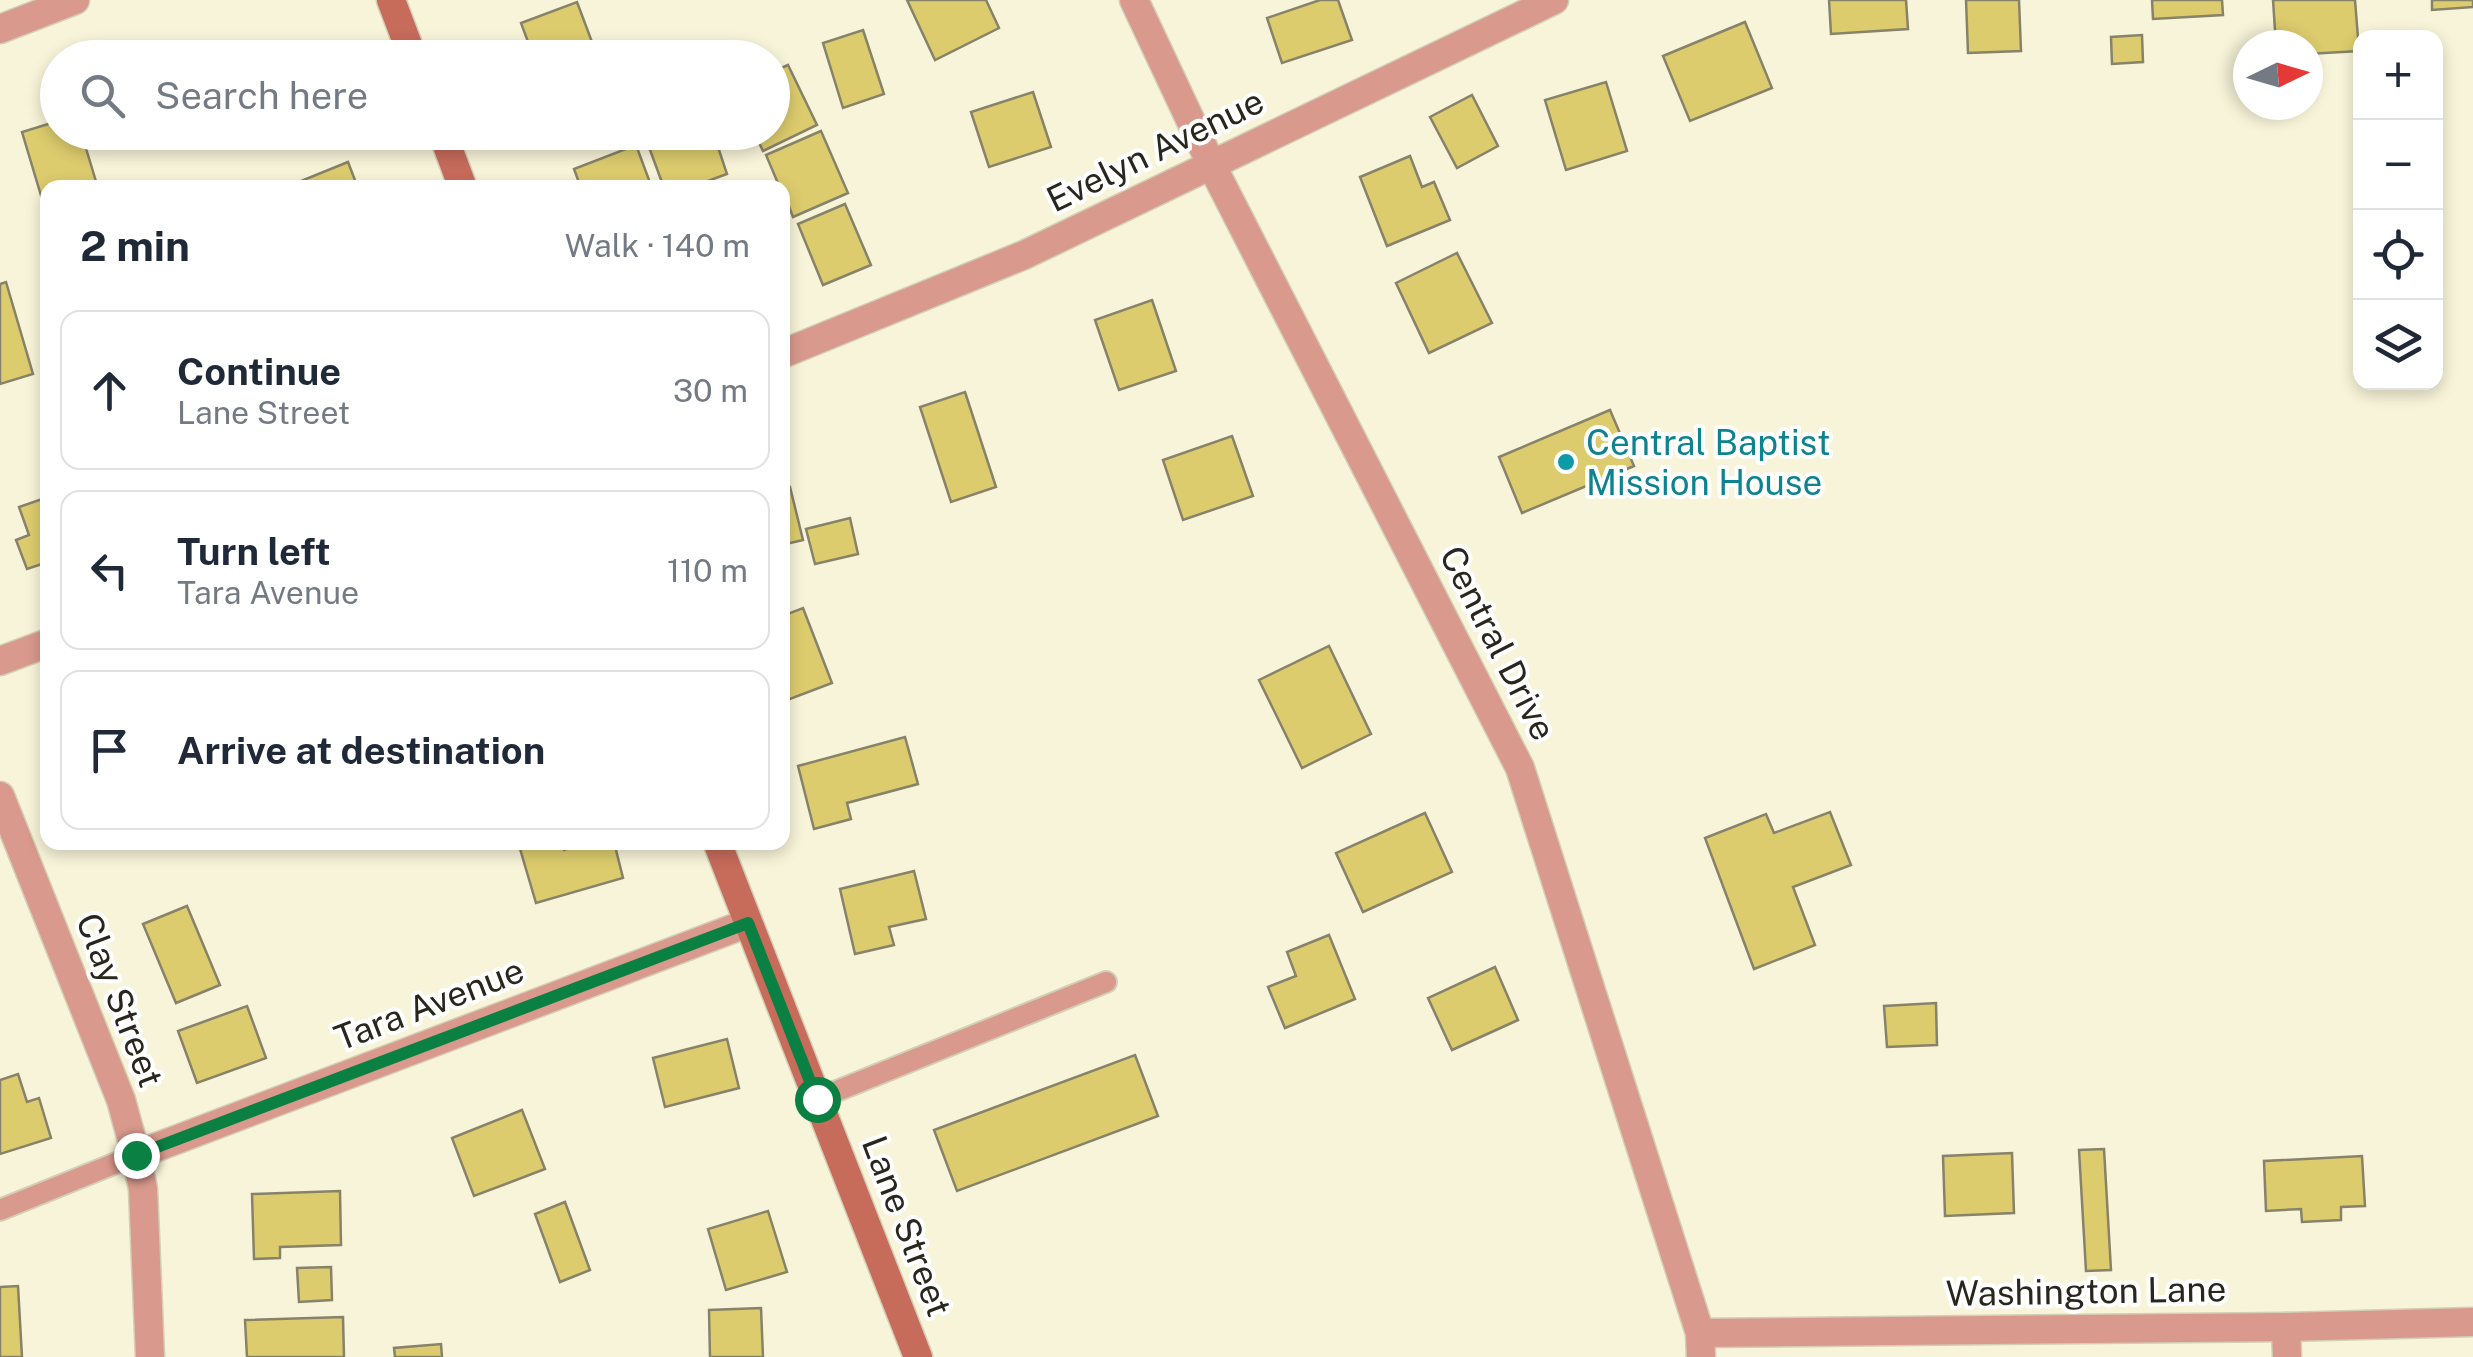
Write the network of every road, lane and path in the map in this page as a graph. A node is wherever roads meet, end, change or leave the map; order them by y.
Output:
1 (75, 0) edge
2 (391, 0) edge
3 (1134, 0) edge
4 (1554, 0) edge
5 (0, 30) edge
6 (406, 40) edge
7 (449, 150) edge
8 (1212, 164) junction
9 (460, 180) edge
10 (790, 351) edge
11 (40, 646) edge
12 (0, 661) edge
13 (0, 796) edge
14 (720, 850) edge
15 (748, 923) junction
16 (1106, 982) dead end
17 (817, 1099) junction
18 (136, 1155) junction
19 (0, 1210) edge
20 (2473, 1322) edge
21 (2286, 1327) junction
22 (1700, 1345) edge
23 (150, 1357) edge
24 (918, 1357) edge
25 (2287, 1357) edge

1 - 5 street
2 - 6 main road
3 - 8 street, Central Drive
4 - 8 street, Evelyn Avenue
7 - 9 main road
8 - 10 street, Evelyn Avenue
8 - 22 street, Central Drive
11 - 12 street
13 - 18 street, Clay Street
14 - 15 main road, Lane Street
15 - 17 main road, Lane Street
15 - 18 street, Tara Avenue
16 - 17 lane
17 - 24 main road, Lane Street
18 - 19 lane
18 - 23 street, Clay Street
20 - 21 street, Washington Lane
21 - 22 street, Washington Lane
21 - 25 street

